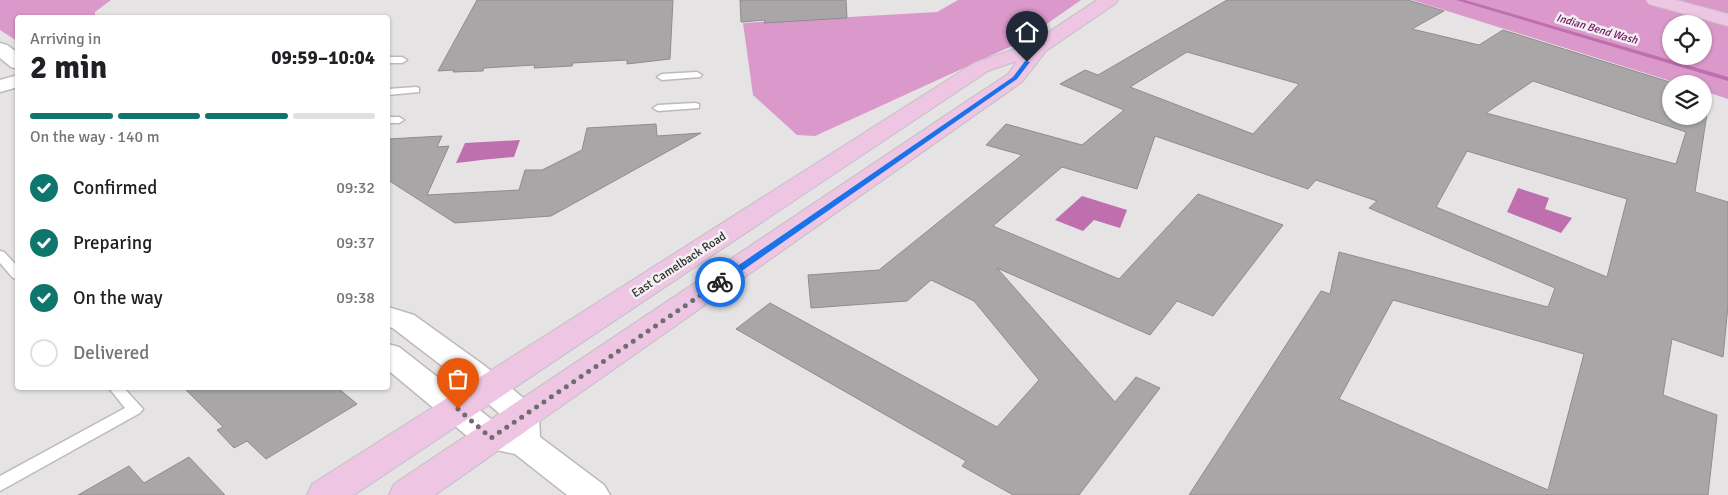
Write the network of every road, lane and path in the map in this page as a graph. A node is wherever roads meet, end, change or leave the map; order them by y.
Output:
1 (1109, 0) edge
2 (1656, 0) edge
3 (1708, 0) edge
4 (1728, 5) edge
5 (1728, 20) edge
6 (1039, 47) junction
7 (0, 49) edge
8 (390, 60) edge
9 (402, 60) dead end
10 (15, 61) edge
11 (697, 75) dead end
12 (662, 77) dead end
13 (15, 82) edge
14 (0, 86) edge
15 (416, 90) dead end
16 (390, 92) edge
17 (695, 106) dead end
18 (658, 108) dead end
19 (390, 120) edge
20 (399, 120) dead end
21 (0, 255) edge
22 (15, 272) edge
23 (390, 317) edge
24 (390, 356) edge
25 (490, 388) junction
26 (118, 390) edge
27 (458, 409) junction
28 (513, 432) junction
29 (0, 484) edge
30 (325, 495) edge
31 (407, 495) edge
32 (592, 495) edge

1 - 6 main road, East Camelback Road
2 - 5 main road
3 - 4 main road
6 - 25 main road, East Camelback Road
6 - 28 main road, East Camelback Road
7 - 10 street
8 - 9 lane
11 - 12 lane
13 - 14 street
15 - 16 lane
17 - 18 lane
19 - 20 lane
21 - 22 lane
23 - 25 street
24 - 27 street
25 - 27 main road, East Camelback Road
25 - 28 street
26 - 29 lane
27 - 28 street
27 - 30 main road, East Camelback Road
28 - 31 main road, East Camelback Road
28 - 32 street

